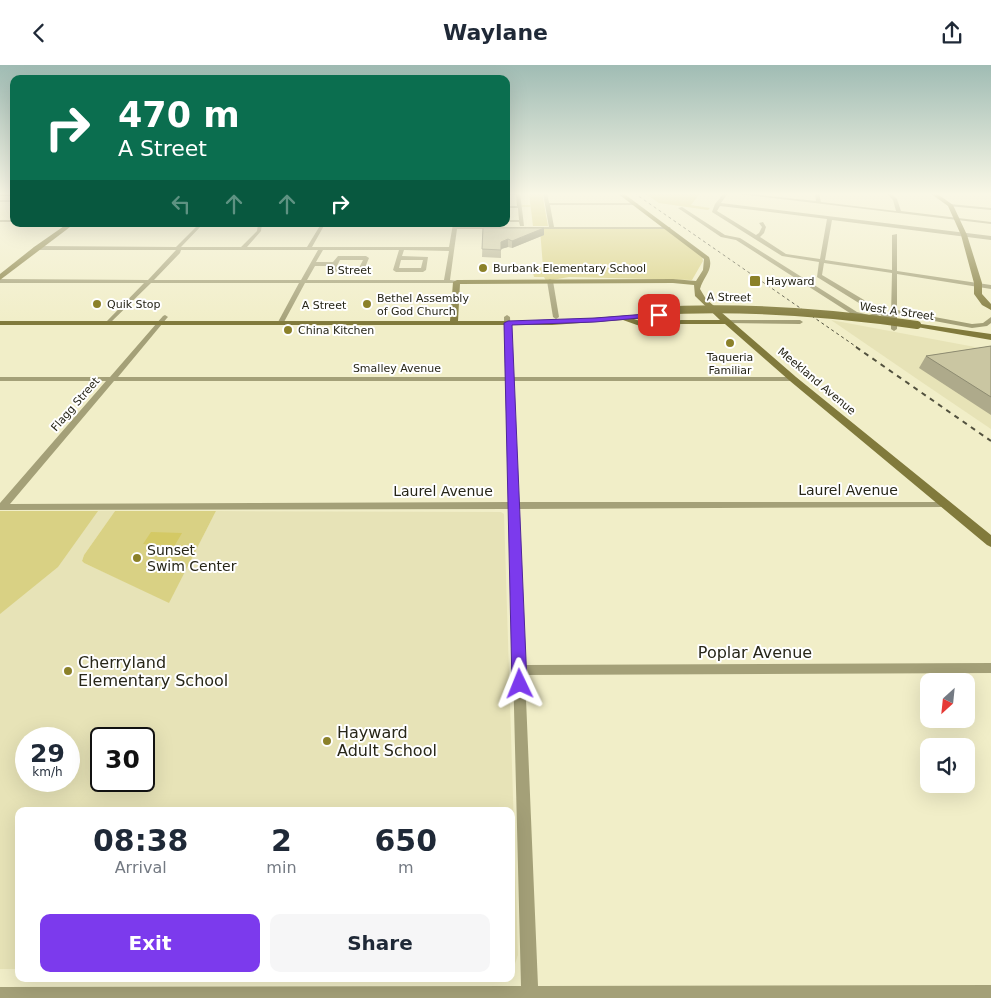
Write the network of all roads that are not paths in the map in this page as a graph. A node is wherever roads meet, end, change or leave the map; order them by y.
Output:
1 (53, 237) edge
2 (188, 237) edge
3 (254, 237) edge
4 (315, 237) edge
5 (453, 237) edge
6 (680, 237) edge
7 (726, 237) edge
8 (756, 237) edge
9 (826, 237) edge
10 (895, 237) edge
11 (964, 237) edge
12 (978, 237) edge
13 (991, 238) edge
14 (36, 248) junction
15 (179, 249) junction
16 (242, 249) junction
17 (308, 249) junction
18 (321, 249) junction
19 (402, 249) junction
20 (452, 249) junction
21 (782, 254) junction
22 (763, 255) junction
23 (399, 258) junction
24 (821, 261) junction
25 (312, 264) junction
26 (335, 264) junction
27 (895, 272) junction
28 (0, 279) edge
29 (149, 281) junction
30 (304, 281) junction
31 (550, 281) junction
32 (447, 282) junction
33 (456, 282) junction
34 (698, 283) junction
35 (977, 285) junction
36 (991, 287) edge
37 (991, 309) edge
38 (894, 311) junction
39 (656, 313) junction
40 (880, 313) junction
41 (800, 316) junction
42 (556, 317) junction
43 (870, 317) junction
44 (0, 319) edge
45 (991, 319) edge
46 (112, 320) junction
47 (163, 320) junction
48 (282, 320) junction
49 (454, 320) junction
50 (507, 320) junction
51 (641, 321) junction
52 (894, 321) junction
53 (0, 323) edge
54 (728, 323) junction
55 (918, 327) junction
56 (894, 329) dead end
57 (991, 337) edge
58 (991, 344) edge
59 (0, 379) edge
60 (111, 379) junction
61 (510, 379) junction
62 (794, 379) junction
63 (946, 504) junction
64 (514, 505) junction
65 (1, 507) edge
66 (991, 542) edge
67 (991, 668) edge
68 (519, 669) junction
69 (991, 995) edge
70 (0, 996) edge
71 (530, 996) edge

1 - 14 main road
2 - 15 street
3 - 16 street
4 - 17 street
5 - 20 street
6 - 34 main road
7 - 22 street
8 - 21 street
9 - 24 street
10 - 27 street
11 - 35 main road
12 - 13 street
14 - 15 street
14 - 28 main road
15 - 16 street
15 - 29 street
16 - 17 street
17 - 18 street
18 - 19 street
18 - 25 street
19 - 20 street
19 - 23 street
20 - 32 street
21 - 22 street
21 - 24 street
22 - 43 street
23 - 23 street
24 - 27 street
24 - 40 street
25 - 26 street
25 - 30 street
26 - 26 street
27 - 35 street
27 - 38 street
28 - 29 street, B Street
29 - 30 street, B Street
29 - 46 street
30 - 32 street, B Street
30 - 48 street
31 - 33 main road, B Street
31 - 34 main road, B Street
31 - 42 street
32 - 33 street, B Street
33 - 49 main road
34 - 54 main road, Meekland Avenue
35 - 36 street
35 - 37 main road
38 - 45 street
38 - 52 street
39 - 41 main road, A Street, bridge
39 - 42 main road, A Street
39 - 51 main road, A Street
40 - 43 street
40 - 52 street
41 - 54 street, A Street
41 - 55 main road, West A Street, bridge
42 - 50 main road, A Street
43 - 52 street
44 - 46 main road, A Street
46 - 47 main road, A Street
46 - 53 main road, A Street
47 - 48 main road, A Street
47 - 60 street, Flagg Street
48 - 49 main road, A Street
49 - 50 main road, A Street
50 - 51 main road, A Street
50 - 61 street
51 - 54 main road, A Street
52 - 56 street
54 - 62 main road, Meekland Avenue
55 - 57 main road, West A Street
55 - 58 main road, West A Street
59 - 60 street, Smalley Avenue
60 - 61 street, Smalley Avenue
60 - 65 street, Flagg Street
61 - 62 street, Smalley Avenue
61 - 64 street
62 - 63 main road, Meekland Avenue
63 - 64 street, Laurel Avenue
63 - 66 main road, Meekland Avenue
64 - 65 street, Laurel Avenue
64 - 68 street
67 - 68 street, Poplar Avenue
68 - 71 street
69 - 71 street
70 - 71 street

